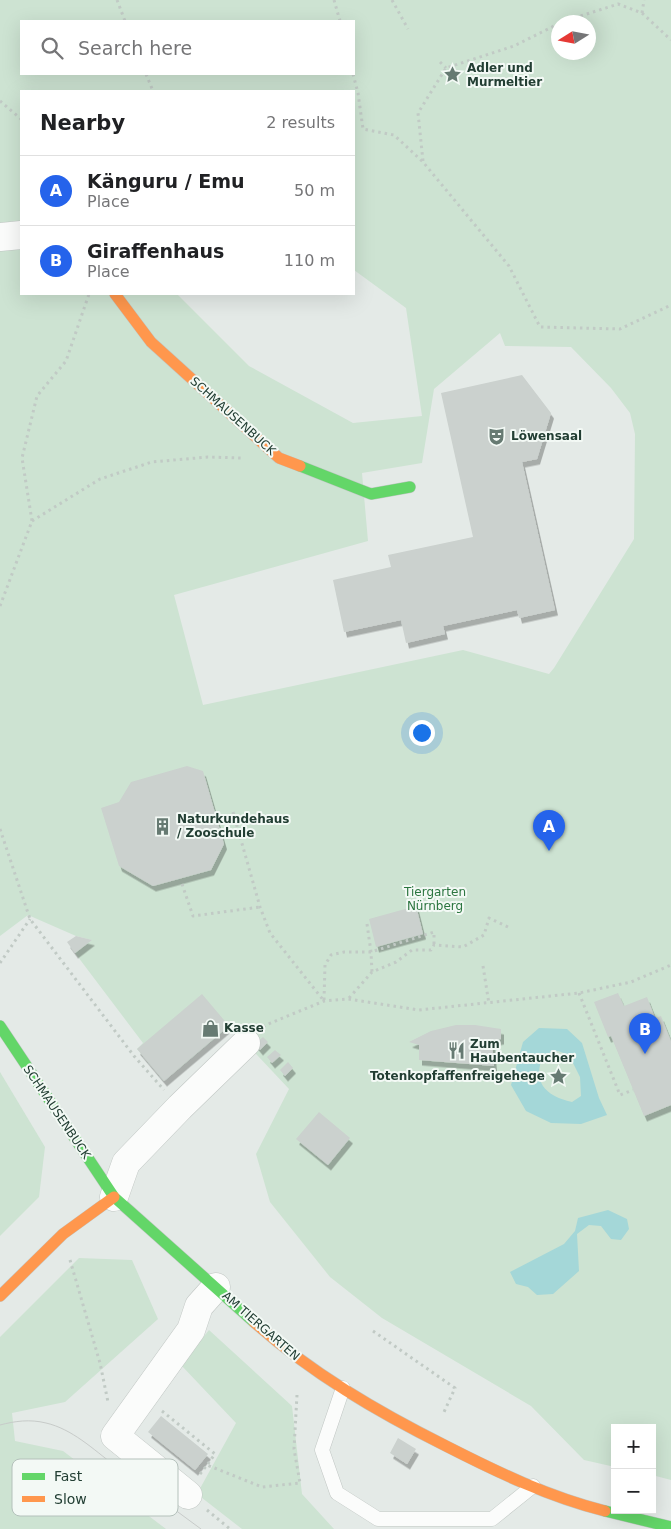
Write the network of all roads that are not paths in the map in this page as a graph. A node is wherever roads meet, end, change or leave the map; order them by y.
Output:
1 (20, 235) edge
2 (0, 237) edge
3 (115, 295) edge
4 (410, 487) dead end
5 (0, 1026) edge
6 (246, 1043) road end
7 (114, 1197) junction
8 (216, 1287) junction
9 (0, 1296) edge
10 (343, 1388) junction
11 (152, 1459) edge
12 (178, 1475) edge
13 (194, 1485) road end
14 (533, 1486) junction
15 (671, 1527) edge

1 - 2 street
3 - 4 street, SCHMAUSENBUCK
5 - 7 street, SCHMAUSENBUCK
6 - 7 street
7 - 8 street, AM TIERGARTEN
7 - 9 street
8 - 10 street, AM TIERGARTEN
8 - 11 street
10 - 14 street, AM TIERGARTEN
10 - 14 lane
12 - 13 street
14 - 15 street, AM TIERGARTEN

